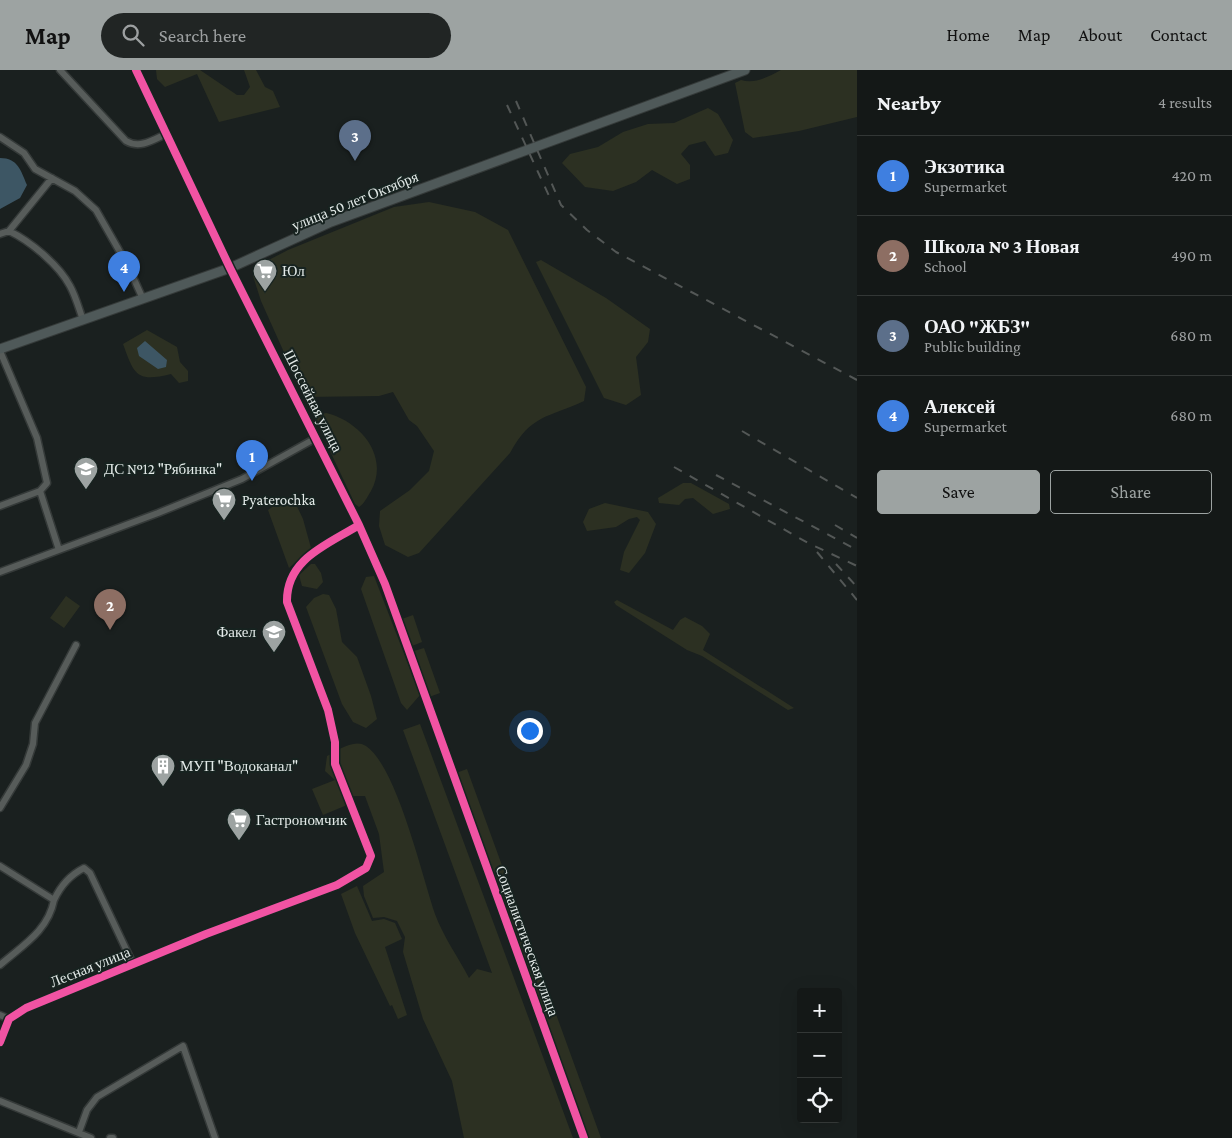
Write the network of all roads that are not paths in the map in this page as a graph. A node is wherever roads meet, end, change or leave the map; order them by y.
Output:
1 (60, 70) edge
2 (136, 70) edge
3 (745, 70) edge
4 (166, 134) junction
5 (0, 137) edge
6 (52, 178) junction
7 (9, 231) junction
8 (0, 234) edge
9 (230, 268) junction
10 (143, 299) junction
11 (83, 320) junction
12 (0, 350) edge
13 (316, 438) junction
14 (40, 491) junction
15 (0, 506) edge
16 (359, 525) junction
17 (59, 550) junction
18 (0, 572) edge
19 (76, 645) dead end
20 (445, 753) joint
21 (0, 808) edge
22 (0, 866) edge
23 (54, 900) junction
24 (133, 964) junction
25 (0, 965) edge
26 (0, 1016) edge
27 (9, 1019) junction
28 (0, 1042) edge
29 (0, 1101) edge
30 (79, 1132) junction
31 (89, 1138) edge
32 (215, 1138) edge
33 (584, 1138) edge

1 - 4 street
2 - 4 street, Шоссейная улица
3 - 9 main road, улица 50 лет Октября
4 - 9 street, Шоссейная улица
5 - 6 street
6 - 7 street
6 - 10 street
7 - 8 street
7 - 11 street
9 - 10 main road, улица 50 лет Октября
9 - 13 street, Шоссейная улица
10 - 11 main road, улица 50 лет Октября
11 - 12 main road, улица 50 лет Октября
12 - 14 street
13 - 16 street, Шоссейная улица
13 - 17 street
14 - 15 street
14 - 17 street
16 - 20 street, Шоссейная улица
16 - 24 street, Лесная улица
17 - 18 street
19 - 21 street
20 - 33 street, Социалистическая улица
22 - 23 street
23 - 24 street
23 - 25 street
24 - 27 street, Лесная улица
26 - 27 street
27 - 28 street
29 - 30 street
30 - 31 street
30 - 32 street

